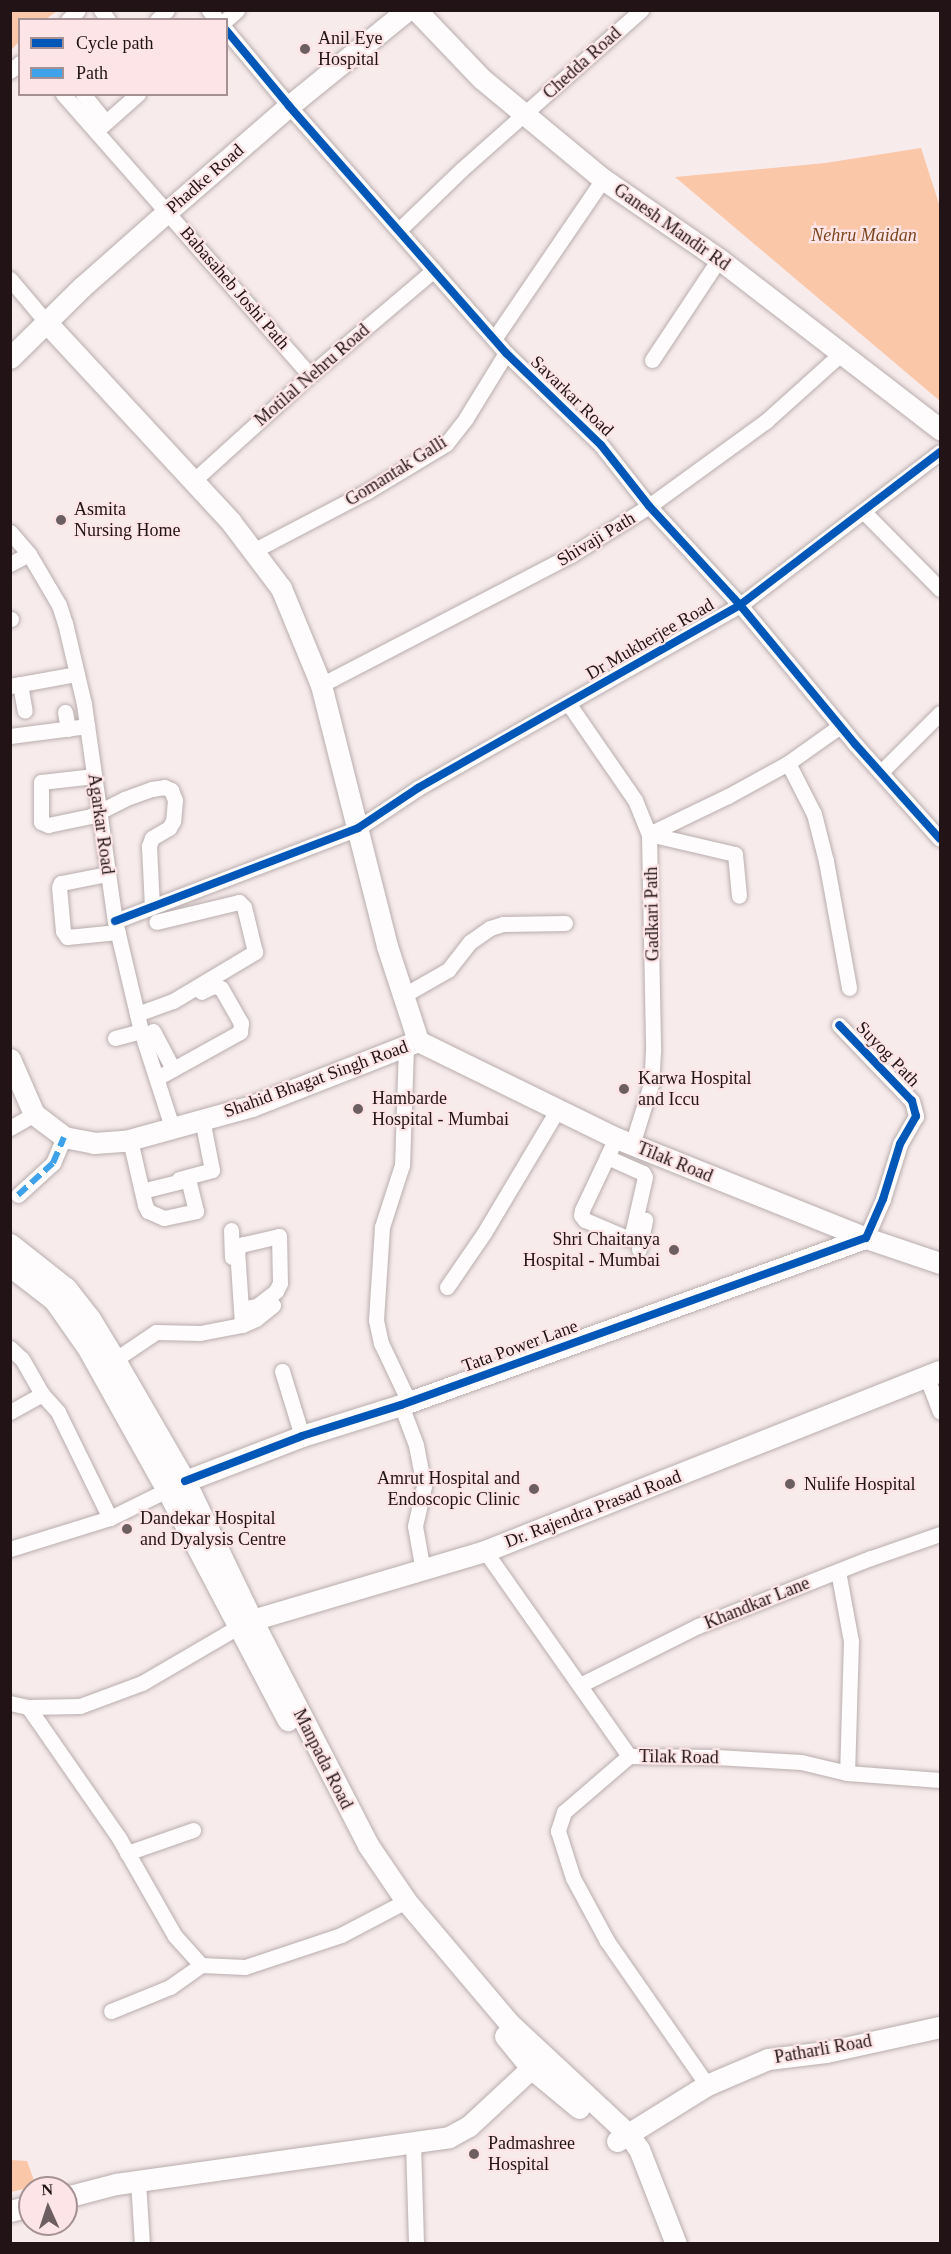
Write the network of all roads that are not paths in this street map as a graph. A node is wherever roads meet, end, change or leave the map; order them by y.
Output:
1 (407, 10) edge
2 (416, 10) edge
3 (641, 10) edge
4 (228, 32) edge
5 (74, 96) edge
6 (136, 96) edge
7 (289, 106) junction
8 (523, 115) junction
9 (101, 126) junction
10 (603, 179) junction
11 (168, 211) junction
12 (400, 229) junction
13 (718, 259) junction
14 (434, 270) junction
15 (10, 279) edge
16 (47, 323) junction
17 (494, 339) junction
18 (843, 352) junction
19 (506, 353) junction
20 (10, 358) edge
21 (652, 360) dead end
22 (310, 375) junction
23 (940, 429) edge
24 (940, 452) edge
25 (192, 482) junction
26 (649, 506) junction
27 (864, 512) junction
28 (10, 532) edge
29 (252, 550) junction
30 (29, 554) junction
31 (10, 564) edge
32 (940, 589) edge
33 (740, 605) junction
34 (77, 674) junction
35 (15, 685) edge
36 (321, 685) junction
37 (568, 703) junction
38 (25, 711) dead end
39 (65, 712) dead end
40 (940, 713) edge
41 (87, 726) junction
42 (840, 726) junction
43 (68, 729) junction
44 (10, 736) edge
45 (788, 763) junction
46 (881, 772) junction
47 (94, 776) junction
48 (99, 811) junction
49 (358, 828) junction
50 (649, 834) junction
51 (940, 839) edge
52 (107, 874) junction
53 (739, 896) dead end
54 (175, 898) junction
55 (152, 907) junction
56 (179, 916) junction
57 (156, 922) dead end
58 (565, 923) dead end
59 (116, 926) junction
60 (849, 988) dead end
61 (404, 995) junction
62 (142, 1025) junction
63 (839, 1025) dead end
64 (115, 1038) dead end
65 (412, 1044) junction
66 (10, 1059) edge
67 (173, 1069) junction
68 (157, 1078) junction
69 (558, 1109) junction
70 (34, 1114) junction
71 (202, 1119) junction
72 (172, 1127) junction
73 (10, 1128) edge
74 (64, 1137) junction
75 (132, 1139) junction
76 (618, 1147) junction
77 (657, 1156) junction
78 (142, 1191) dead end
79 (18, 1196) dead end
80 (643, 1206) junction
81 (231, 1230) dead end
82 (866, 1238) junction
83 (10, 1244) edge
84 (639, 1249) dead end
85 (940, 1263) edge
86 (10, 1266) edge
87 (284, 1287) dead end
88 (447, 1287) dead end
89 (241, 1310) junction
90 (239, 1326) junction
91 (10, 1348) edge
92 (107, 1365) junction
93 (282, 1371) dead end
94 (934, 1375) edge
95 (42, 1394) junction
96 (405, 1403) junction
97 (14, 1404) edge
98 (940, 1412) edge
99 (302, 1436) junction
100 (176, 1485) junction
101 (110, 1518) junction
102 (940, 1534) edge
103 (10, 1549) edge
104 (485, 1551) junction
105 (423, 1571) junction
106 (838, 1571) junction
107 (245, 1623) junction
108 (580, 1685) junction
109 (10, 1703) edge
110 (28, 1707) junction
111 (629, 1756) junction
112 (847, 1773) junction
113 (940, 1780) edge
114 (193, 1830) dead end
115 (127, 1853) junction
116 (401, 1903) junction
117 (201, 1965) junction
118 (111, 2011) dead end
119 (940, 2027) edge
120 (537, 2063) junction
121 (707, 2085) junction
122 (623, 2137) junction
123 (413, 2142) junction
124 (138, 2181) junction
125 (78, 2194) edge
126 (142, 2244) edge
127 (416, 2244) edge
128 (662, 2244) edge
129 (676, 2244) edge

1 - 7 street, Phadke Road
2 - 8 street, Ganesh Mandir Rd
3 - 8 street, Chedda Road
4 - 7 street, Savarkar Road
5 - 9 street, Babasaheb Joshi Path
6 - 9 street
7 - 11 street, Phadke Road
7 - 12 street, Savarkar Road
8 - 10 street, Ganesh Mandir Rd
8 - 12 street, Chedda Road
9 - 11 street, Babasaheb Joshi Path
10 - 13 street, Ganesh Mandir Rd
10 - 17 street
11 - 16 street, Phadke Road
11 - 22 street, Babasaheb Joshi Path
12 - 14 street, Savarkar Road
13 - 18 street, Ganesh Mandir Rd
13 - 21 street
14 - 17 street, Savarkar Road
14 - 22 street, Motilal Nehru Road
15 - 16 street
16 - 20 street, Phadke Road
16 - 25 street
17 - 19 street, Savarkar Road
18 - 23 street, Ganesh Mandir Rd
18 - 26 street, Shivaji Path
19 - 26 street, Savarkar Road
19 - 29 street, Gomantak Galli
22 - 25 street, Motilal Nehru Road
24 - 27 street, Dr Mukherjee Road
25 - 29 street
26 - 33 street, Savarkar Road
26 - 36 street, Shivaji Path
27 - 32 street
27 - 33 street, Dr Mukherjee Road
28 - 30 street, Agarkar Road
29 - 36 street
30 - 31 street
30 - 34 street, Agarkar Road
33 - 37 street, Dr Mukherjee Road
33 - 42 street, Savarkar Road
34 - 35 street
34 - 41 street, Agarkar Road
35 - 38 street
36 - 49 street
37 - 49 street, Dr Mukherjee Road
37 - 50 street, Gadkari Path
39 - 43 street
40 - 46 street
41 - 43 street
41 - 47 street, Agarkar Road
42 - 45 street
42 - 46 street, Savarkar Road
43 - 44 street
45 - 50 street
45 - 60 street
46 - 51 street, Savarkar Road
47 - 48 street, Agarkar Road
47 - 48 street
48 - 52 street, Agarkar Road
48 - 55 street
49 - 54 street, Dr Mukherjee Road
49 - 61 street
50 - 53 street
50 - 76 street, Gadkari Path
52 - 59 street, Agarkar Road
52 - 59 street, Dr Mukherjee Road
54 - 55 street, Dr Mukherjee Road
54 - 56 street
55 - 59 street, Dr Mukherjee Road
56 - 57 street
56 - 62 street
58 - 61 street
59 - 62 street, Agarkar Road
61 - 65 street
62 - 64 street
62 - 67 street
62 - 67 street
62 - 68 street, Agarkar Road
63 - 82 street, Suyog Path
65 - 69 street, Tilak Road
65 - 71 street, Shahid Bhagat Singh Road
65 - 96 street
66 - 70 street, Shahid Bhagat Singh Road
67 - 68 street
68 - 72 street, Agarkar Road
69 - 76 street, Tilak Road
69 - 88 street
70 - 73 street
70 - 74 street, Shahid Bhagat Singh Road
71 - 72 street, Shahid Bhagat Singh Road
71 - 75 street
72 - 75 street, Shahid Bhagat Singh Road
74 - 75 street, Shahid Bhagat Singh Road
74 - 79 street
75 - 78 street
76 - 77 street, Tilak Road
76 - 80 street
76 - 80 street, Gadkari Path
77 - 80 street
77 - 82 street, Tilak Road
80 - 84 street
81 - 90 street
82 - 85 street, Tilak Road
82 - 96 street, Tata Power Lane
83 - 92 street, Manpada Road
86 - 92 street, Manpada Road
87 - 90 street
89 - 89 street
89 - 90 street
90 - 92 street
91 - 95 street
92 - 100 street, Manpada Road
93 - 99 street
94 - 98 street
94 - 104 street, Dr. Rajendra Prasad Road
95 - 97 street
95 - 101 street
96 - 99 street, Tata Power Lane
96 - 105 street
99 - 100 street, Tata Power Lane
100 - 101 street, Tata Power Lane
100 - 107 street, Manpada Road
101 - 103 street, Tata Power Lane
102 - 106 street, Khandkar Lane
104 - 105 street, Dr. Rajendra Prasad Road
104 - 108 street, Tilak Road
105 - 107 street, Dr. Rajendra Prasad Road
106 - 108 street, Khandkar Lane
106 - 112 street
107 - 110 street
107 - 116 street, Manpada Road
108 - 111 street, Tilak Road
109 - 110 street
110 - 115 street
111 - 112 street, Tilak Road
111 - 121 street
112 - 113 street, Tilak Road
114 - 115 street
115 - 117 street
116 - 117 street
116 - 120 street, Manpada Road
117 - 118 street
119 - 121 street, Patharli Road
120 - 122 street, Manpada Road
120 - 123 street
121 - 122 street, Patharli Road
122 - 128 street, Manpada Road
122 - 129 street, Manpada Road
123 - 124 street
123 - 127 street
124 - 125 street
124 - 126 street

